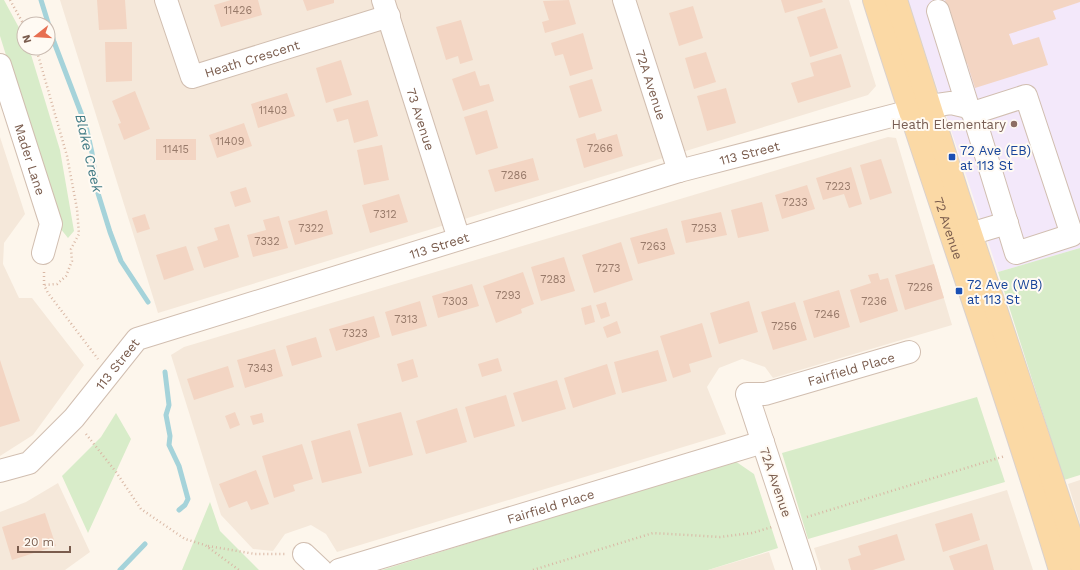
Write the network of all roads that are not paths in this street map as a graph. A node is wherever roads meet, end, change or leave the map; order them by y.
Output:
1 (166, 0) edge
2 (624, 0) edge
3 (874, 0) edge
4 (896, 0) edge
5 (386, 8) edge
6 (938, 11) dead end
7 (0, 65) edge
8 (930, 106) junction
9 (970, 110) junction
10 (909, 111) junction
11 (679, 170) junction
12 (1007, 223) junction
13 (970, 234) junction
14 (459, 239) junction
15 (43, 253) dead end
16 (909, 352) dead end
17 (747, 394) joint
18 (763, 442) junction
19 (0, 471) edge
20 (304, 554) dead end
21 (1079, 558) edge
22 (320, 570) edge
23 (340, 570) edge
24 (805, 570) edge
25 (1060, 570) edge

1 - 5 street, Heath Crescent
2 - 11 street, 72A Avenue
3 - 10 main road, 72 Avenue
4 - 8 main road, 72 Avenue
5 - 14 street, 73 Avenue
6 - 9 street
7 - 15 street, Mader Lane
8 - 9 street, 113 Street
8 - 10 street, 113 Street
8 - 13 main road, 72 Avenue
9 - 12 street
9 - 12 street
10 - 11 street, 113 Street
10 - 25 main road, 72 Avenue
11 - 14 street, 113 Street
12 - 13 street
13 - 21 main road, 72 Avenue
14 - 19 street, 113 Street
16 - 17 street, Fairfield Place
17 - 18 street, 72A Avenue
18 - 23 street, Fairfield Place
18 - 24 street, 72A Avenue
20 - 22 street

